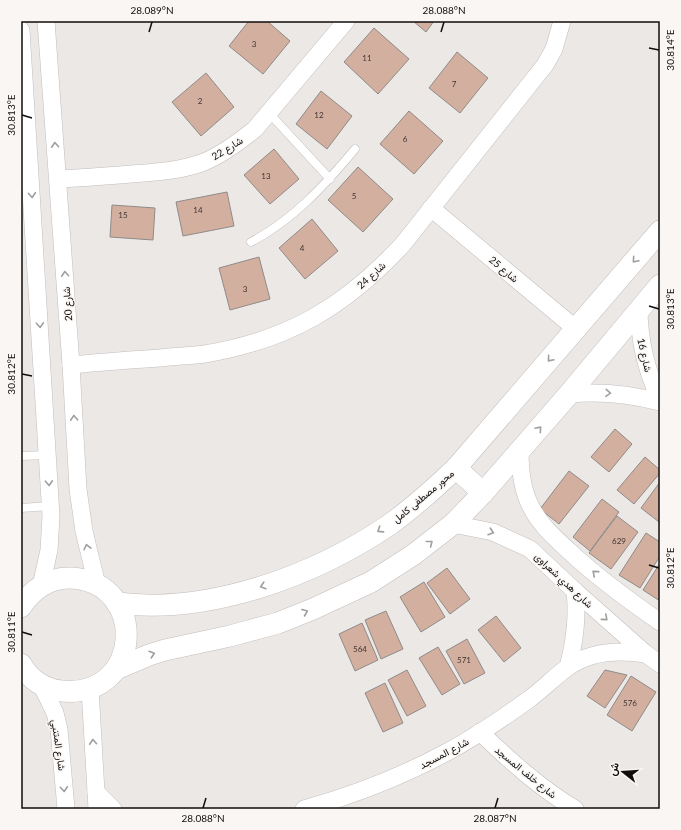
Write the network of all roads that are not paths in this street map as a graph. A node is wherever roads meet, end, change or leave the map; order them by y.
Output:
1 (46, 21) edge
2 (346, 21) edge
3 (562, 21) edge
4 (21, 30) edge
5 (22, 55) edge
6 (49, 76) junction
7 (24, 78) junction
8 (23, 98) edge
9 (269, 113) junction
10 (355, 149) dead end
11 (58, 179) junction
12 (330, 179) junction
13 (431, 208) junction
14 (660, 231) edge
15 (28, 236) edge
16 (251, 242) dead end
17 (660, 285) edge
18 (640, 308) junction
19 (576, 329) junction
20 (72, 365) junction
21 (570, 394) junction
22 (660, 401) edge
23 (520, 451) junction
24 (47, 455) junction
25 (21, 456) edge
26 (456, 468) junction
27 (483, 493) junction
28 (50, 506) junction
29 (21, 508) edge
30 (453, 524) junction
31 (547, 531) junction
32 (530, 549) junction
33 (97, 585) junction
34 (41, 586) junction
35 (574, 591) junction
36 (118, 603) junction
37 (22, 604) edge
38 (660, 622) edge
39 (653, 659) edge
40 (22, 666) edge
41 (568, 667) junction
42 (116, 669) junction
43 (41, 684) junction
44 (90, 689) junction
45 (480, 732) junction
46 (97, 801) edge
47 (66, 809) edge
48 (113, 809) edge
49 (304, 809) edge
50 (574, 809) edge

1 - 6 street, شارع 20
2 - 9 street, شارع 22
3 - 13 street, شارع 24
4 - 5 street
5 - 7 street
6 - 7 street
11 -> 6 street, شارع 20
7 - 8 street
8 -> 15 street
9 - 11 street, شارع 22
9 - 12 lane
10 - 12 lane
20 -> 11 street, شارع 20
12 - 16 lane
13 - 19 street, شارع 25
13 - 20 street, شارع 24
14 -> 19 street, محور مصطفى كامل
15 -> 24 street
17 - 18 street
18 - 21 street
18 - 22 street, شارع 16
19 -> 26 street, محور مصطفى كامل
33 -> 20 street, شارع 20
21 -> 22 street, شارع 16
23 -> 21 street
23 - 27 street
23 - 31 street
24 - 25 lane
24 -> 28 street
26 - 27 street
26 -> 36 street, محور مصطفى كامل
27 - 30 street
28 - 29 lane
28 - 34 street
30 -> 32 street, شارع هدي شعراوى
42 -> 30 street
31 - 32 street
38 -> 31 street
32 - 35 street, شارع هدي شعراوى
33 - 34 street
33 - 36 street
34 - 37 street
35 -> 39 street, شارع هدي شعراوى
35 - 41 street
36 - 42 street
39 - 41 street, شارع المسجد
40 - 43 street
41 - 45 street, شارع المسجد
42 - 44 street
43 - 44 street
43 -> 47 street, شارع المتنبي
46 -> 44 street
45 - 49 street, شارع المسجد
45 - 50 street, شارع خلف المسجد
46 - 48 street

